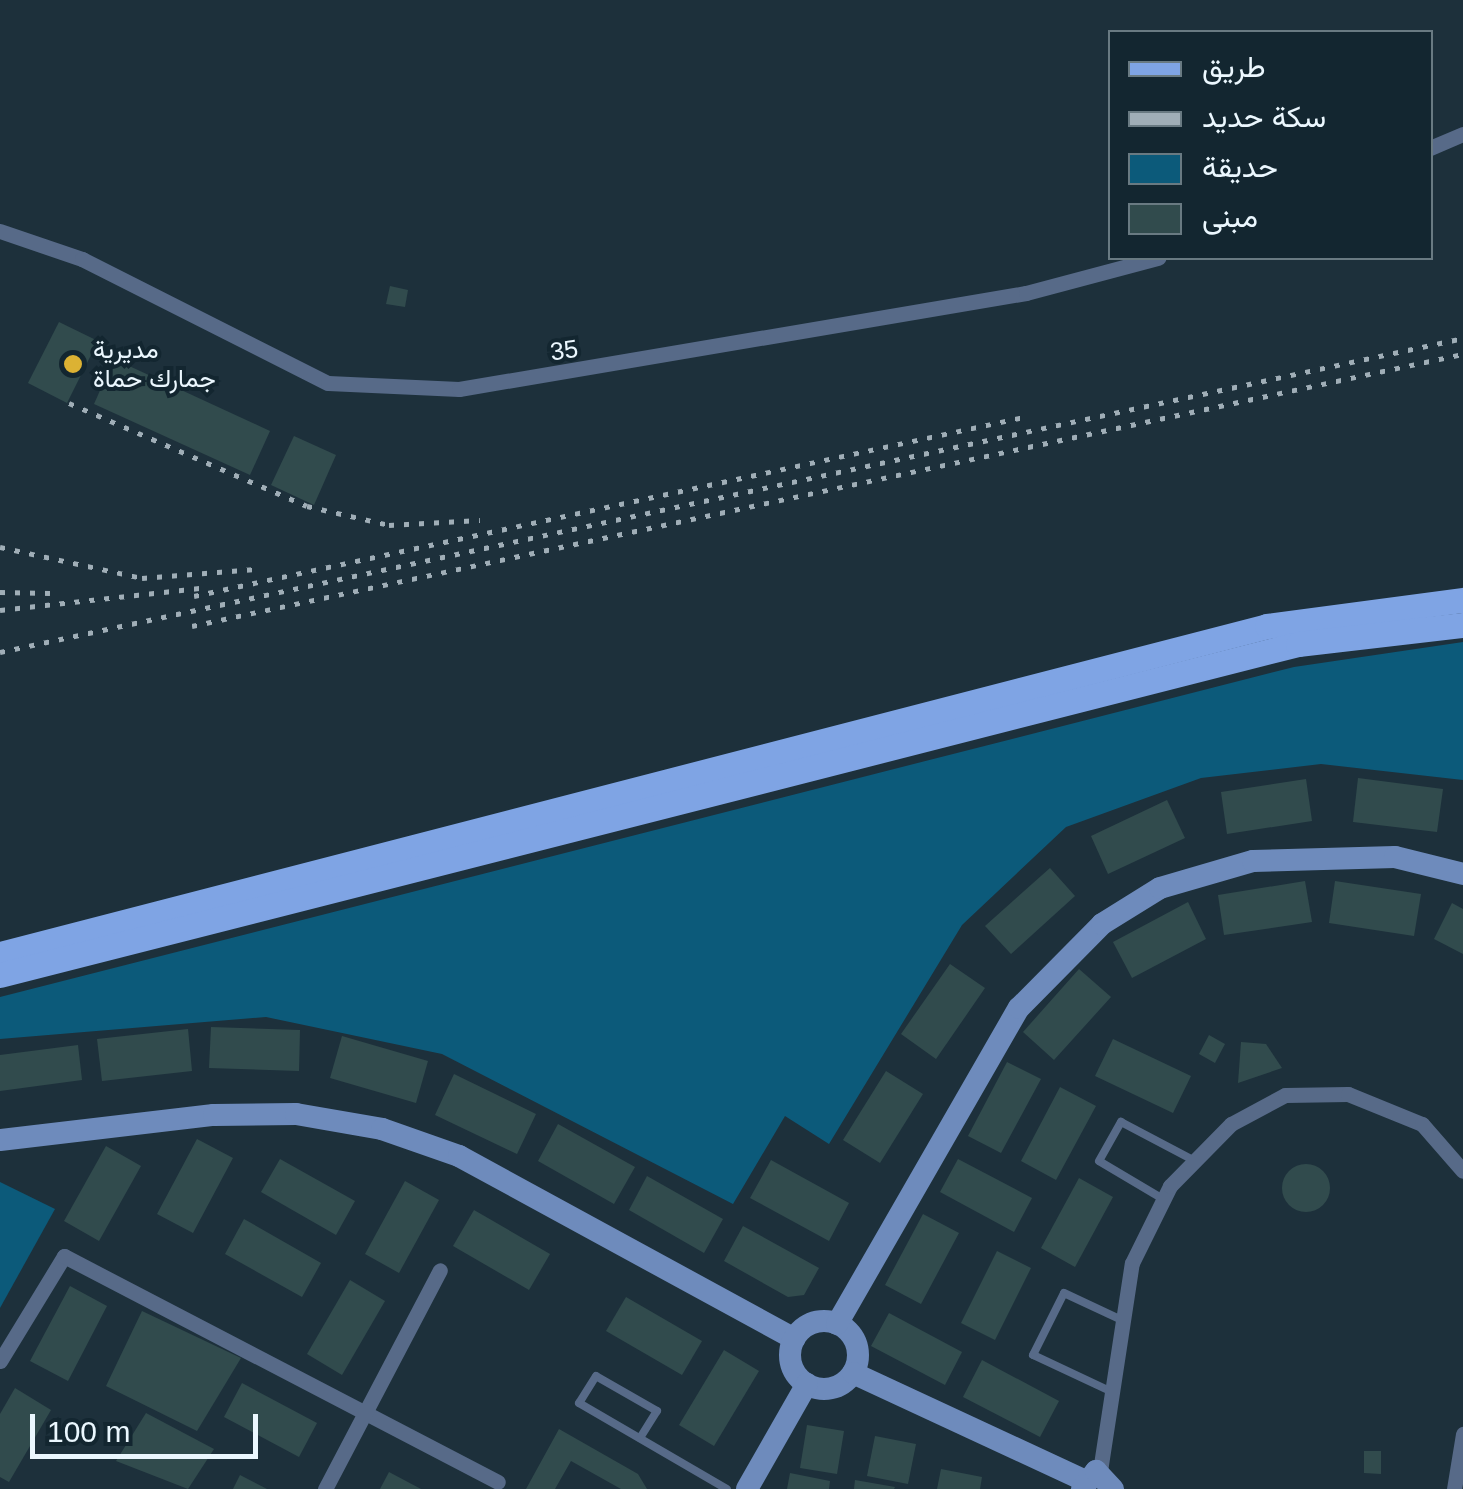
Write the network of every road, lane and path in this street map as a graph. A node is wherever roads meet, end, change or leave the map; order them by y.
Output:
1 (1463, 134) edge
2 (1433, 147) edge
3 (0, 230) edge
4 (1150, 260) edge
5 (1463, 600) edge
6 (1463, 625) edge
7 (1463, 874) edge
8 (0, 954) edge
9 (0, 975) edge
10 (0, 1140) edge
11 (1194, 1161) junction
12 (1463, 1172) edge
13 (1163, 1199) junction
14 (440, 1270) dead end
15 (1122, 1320) junction
16 (837, 1324) junction
17 (794, 1338) junction
18 (0, 1361) edge
19 (852, 1373) junction
20 (806, 1384) junction
21 (1110, 1391) junction
22 (366, 1410) junction
23 (1463, 1434) edge
24 (640, 1438) junction
25 (1461, 1459) edge
26 (498, 1482) dead end
27 (1094, 1482) edge
28 (325, 1489) edge
29 (727, 1489) edge
30 (747, 1489) edge
31 (1454, 1489) edge

1 - 2 street
3 - 4 street, 35
5 - 8 main road
6 - 9 main road
7 - 16 street
10 - 17 street
11 - 12 street
11 - 13 street
11 - 13 lane
13 - 15 street
14 - 22 street
15 - 21 street
15 - 21 lane
16 - 17 street
16 - 19 street
17 - 20 street
18 - 22 street
19 - 20 street
19 - 27 street
20 - 30 street
21 - 27 street
22 - 26 street
22 - 28 street
23 - 25 street
24 - 24 lane
24 - 29 lane
25 - 31 street

